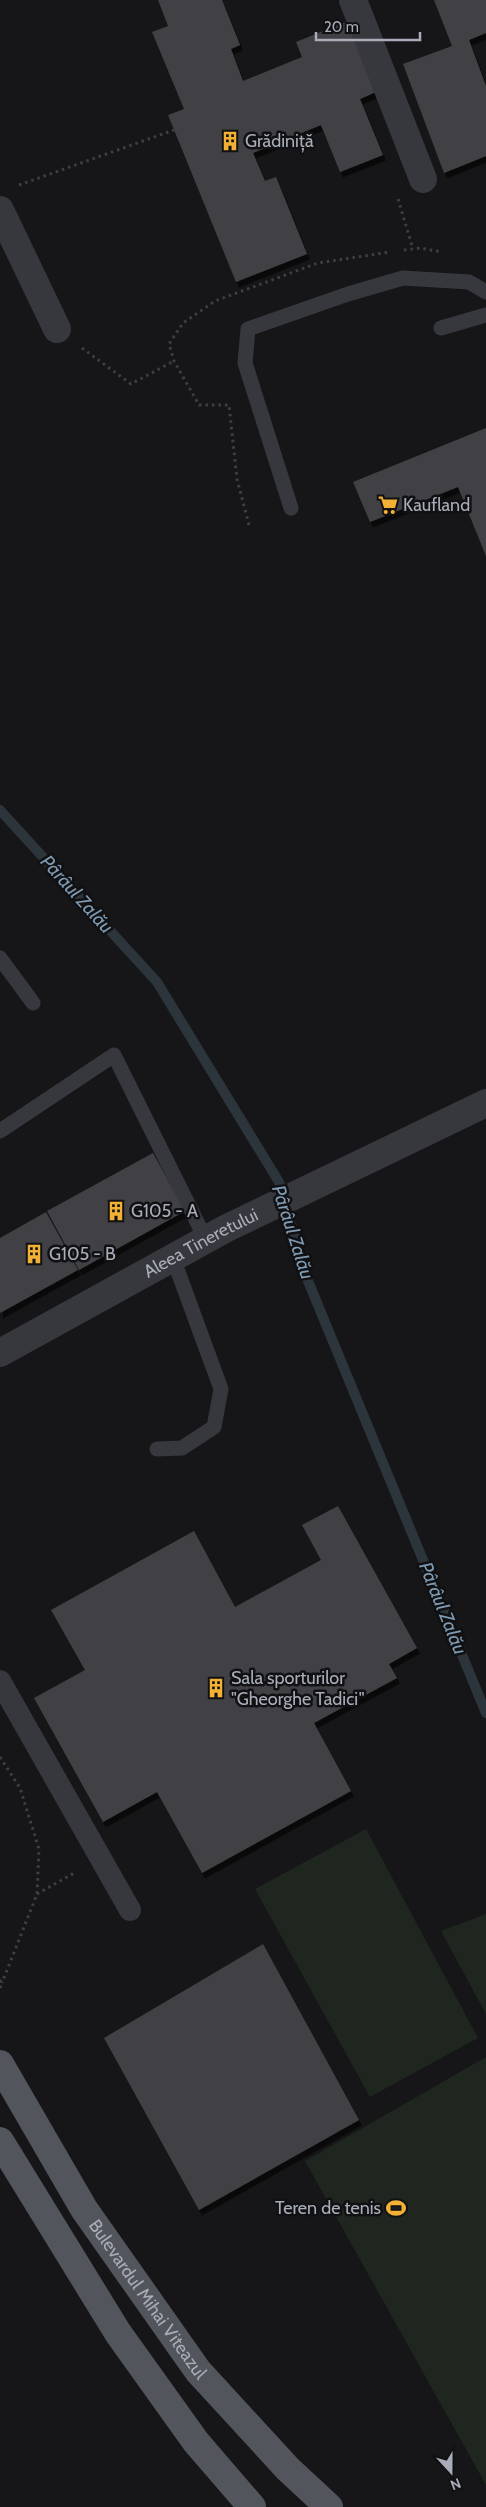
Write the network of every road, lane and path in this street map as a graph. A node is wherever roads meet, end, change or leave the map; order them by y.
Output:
1 (353, 0) edge
2 (174, 130) dead end
3 (423, 179) dead end
4 (18, 185) dead end
5 (0, 210) edge
6 (420, 248) dead end
7 (403, 250) dead end
8 (394, 252) dead end
9 (486, 292) edge
10 (486, 315) edge
11 (441, 328) dead end
12 (57, 329) joint
13 (174, 361) junction
14 (291, 508) dead end
15 (249, 525) dead end
16 (0, 958) edge
17 (32, 1003) dead end
18 (486, 1103) edge
19 (0, 1131) edge
20 (215, 1235) junction
21 (173, 1258) junction
22 (0, 1353) edge
23 (157, 1449) dead end
24 (0, 1682) edge
25 (0, 1757) edge
26 (101, 1858) junction
27 (37, 1894) junction
28 (130, 1910) dead end
29 (1, 1982) edge
30 (0, 1988) edge
31 (0, 2064) edge
32 (0, 2141) edge
33 (252, 2507) edge
34 (329, 2507) edge

1 - 3 street
2 - 4 path
5 - 12 street
6 - 7 path
8 - 13 path
9 - 14 lane
10 - 11 lane
12 - 13 path
13 - 15 path
16 - 17 lane
18 - 20 street, Aleea Tineretului
19 - 20 lane
20 - 21 street, Aleea Tineretului
21 - 22 street, Aleea Tineretului
21 - 23 lane
24 - 26 street
25 - 27 path
26 - 27 path
26 - 28 street
27 - 29 path
29 - 30 path
31 - 34 main road, Bulevardul Mihai Viteazul
32 - 33 main road

